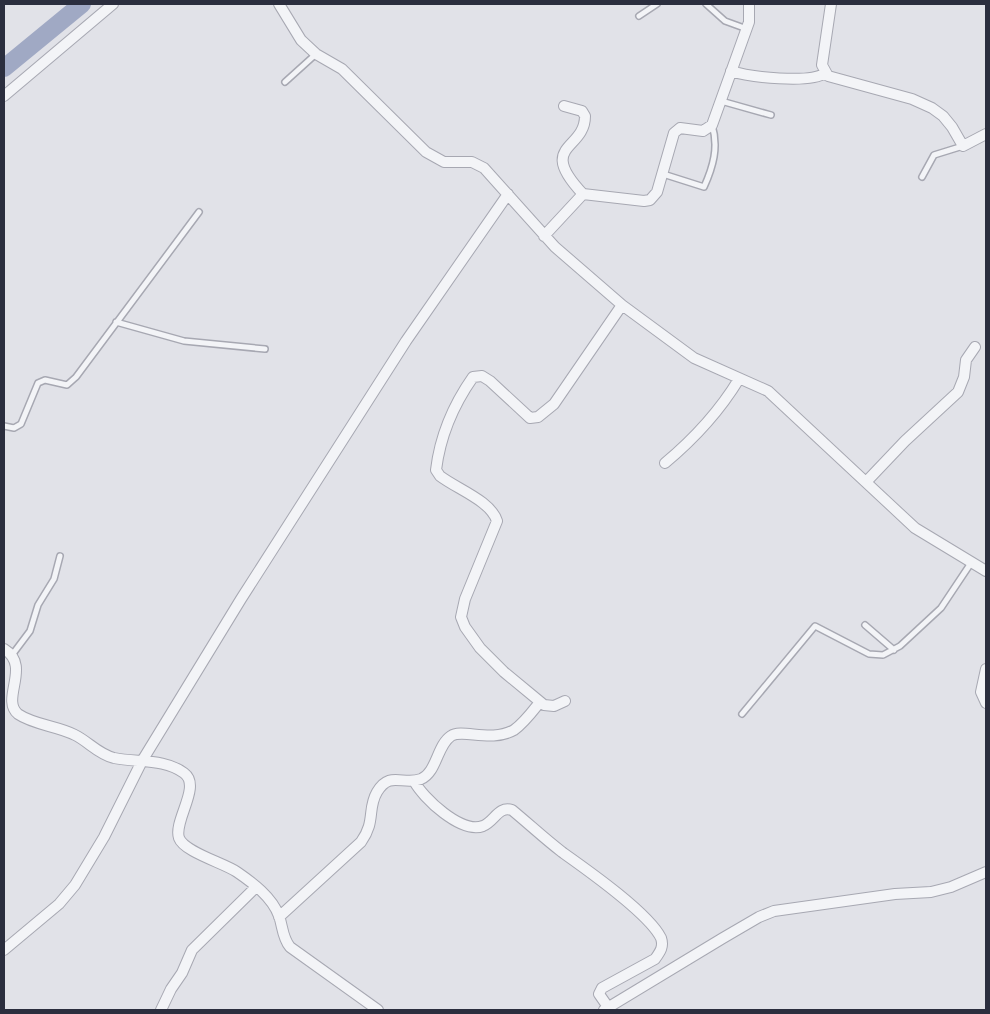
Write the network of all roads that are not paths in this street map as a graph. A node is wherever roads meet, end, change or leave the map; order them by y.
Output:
1 (113, 4) edge
2 (279, 4) edge
3 (657, 4) edge
4 (706, 4) edge
5 (749, 4) edge
6 (832, 4) edge
7 (639, 16) dead end
8 (747, 29) junction
9 (316, 54) junction
10 (731, 71) junction
11 (825, 73) junction
12 (285, 82) dead end
13 (4, 96) edge
14 (721, 101) junction
15 (564, 106) dead end
16 (771, 115) dead end
17 (712, 125) junction
18 (986, 134) edge
19 (963, 146) junction
20 (663, 174) junction
21 (922, 177) dead end
22 (508, 194) junction
23 (583, 194) junction
24 (199, 212) dead end
25 (544, 236) junction
26 (622, 305) junction
27 (116, 322) junction
28 (974, 348) dead end
29 (265, 349) dead end
30 (739, 379) junction
31 (4, 426) edge
32 (665, 463) dead end
33 (866, 482) junction
34 (60, 556) dead end
35 (971, 563) junction
36 (984, 567) edge
37 (865, 625) dead end
38 (894, 650) junction
39 (8, 652) edge
40 (986, 669) edge
41 (565, 701) dead end
42 (540, 702) junction
43 (986, 703) edge
44 (742, 714) dead end
45 (142, 761) junction
46 (414, 780) junction
47 (986, 872) edge
48 (256, 886) junction
49 (279, 917) junction
50 (4, 950) edge
51 (606, 1009) edge
52 (161, 1010) edge
53 (378, 1010) edge

1 - 13 street
2 - 9 street
3 - 7 lane
4 - 8 lane
5 - 8 street
6 - 11 street
8 - 10 street
9 - 12 lane
9 - 22 street
10 - 11 street
10 - 14 street
11 - 19 street
14 - 16 lane
14 - 17 street
15 - 23 street
17 - 20 street
17 - 20 lane
18 - 19 street
19 - 21 lane
20 - 23 street
22 - 25 street
22 - 45 street
23 - 25 street
24 - 27 lane
25 - 26 street
26 - 30 street
26 - 42 street
27 - 29 lane
27 - 31 lane
28 - 33 street
30 - 32 street
30 - 33 street
33 - 35 street
34 - 39 lane
35 - 36 street
35 - 38 lane
37 - 38 lane
38 - 44 lane
39 - 45 street
40 - 43 street
41 - 42 street
42 - 46 street
45 - 48 street
45 - 50 street
46 - 49 street
46 - 51 street
47 - 51 street
48 - 49 street
48 - 52 street
49 - 53 street

